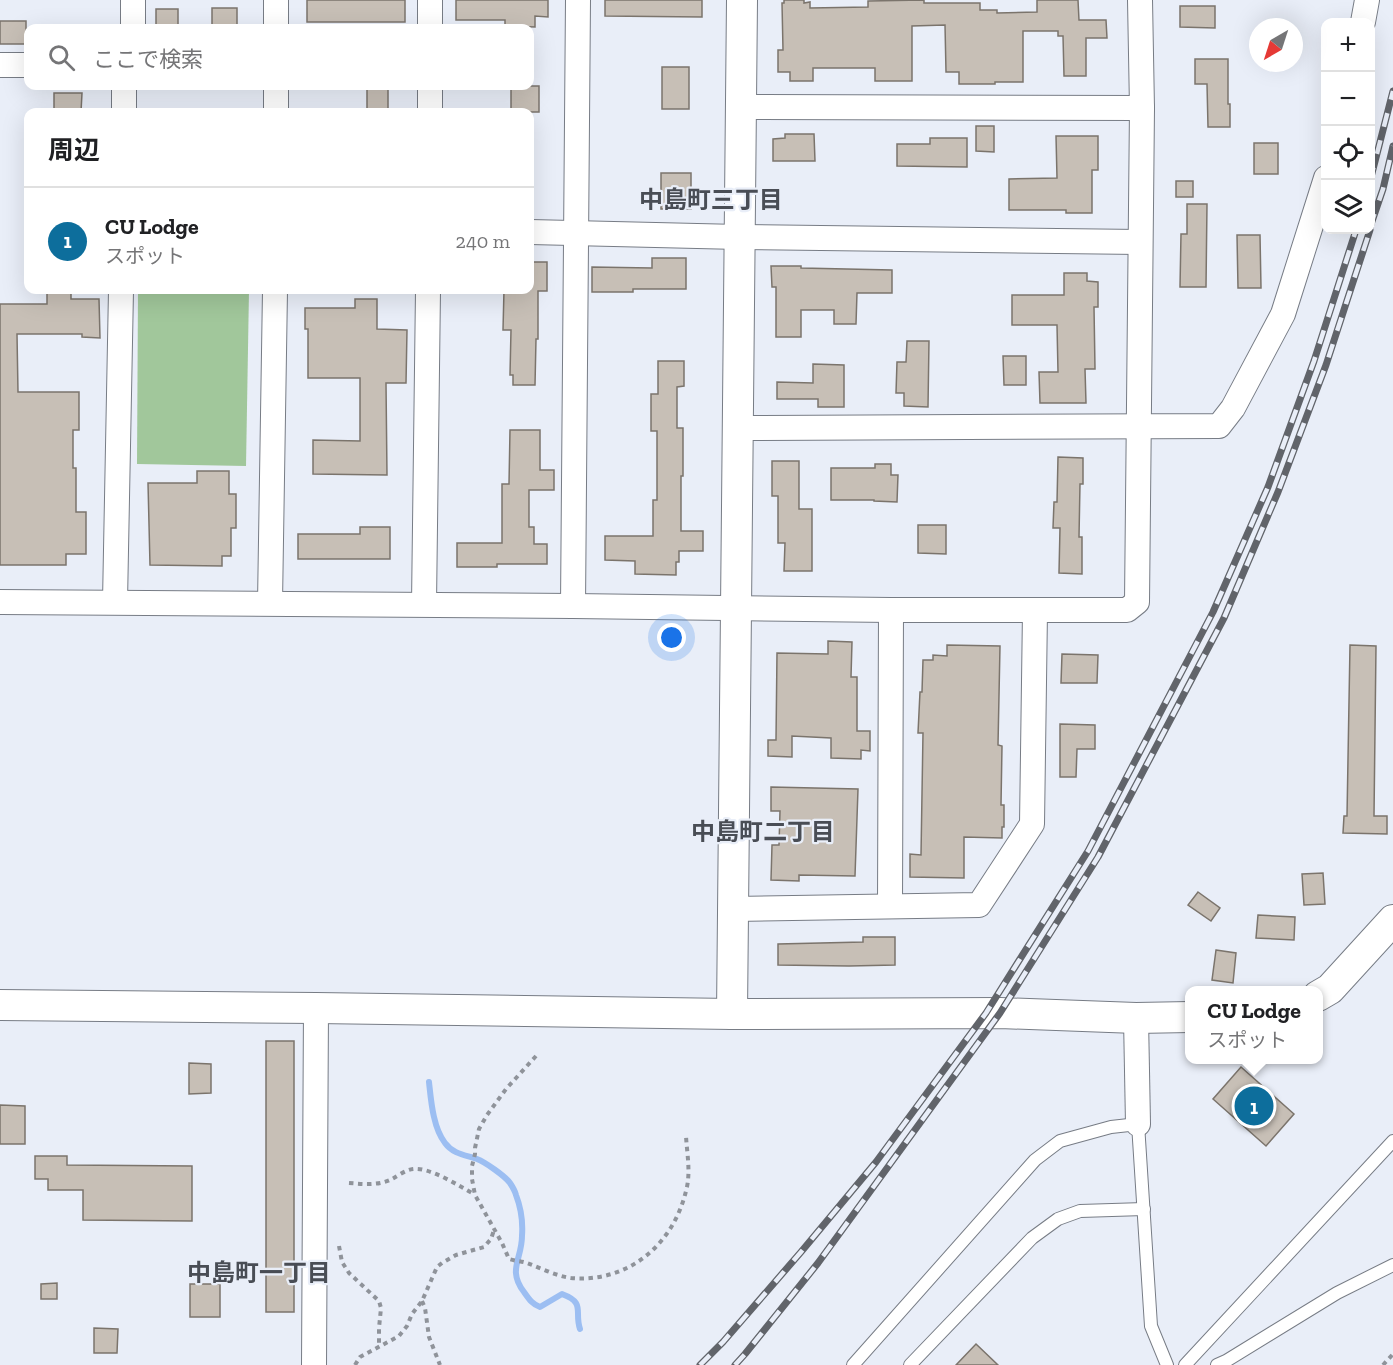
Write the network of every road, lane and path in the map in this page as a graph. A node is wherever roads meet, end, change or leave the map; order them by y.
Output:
1 (133, 0) edge
2 (276, 0) edge
3 (430, 0) edge
4 (578, 0) edge
5 (742, 0) edge
6 (1140, 0) edge
7 (1367, 0) edge
8 (1364, 18) edge
9 (133, 24) edge
10 (276, 24) edge
11 (430, 24) edge
12 (0, 64) edge
13 (24, 65) edge
14 (124, 90) edge
15 (276, 90) edge
16 (430, 90) edge
17 (740, 107) junction
18 (124, 108) edge
19 (276, 108) edge
20 (430, 108) edge
21 (1142, 108) junction
22 (1325, 180) edge
23 (534, 232) edge
24 (577, 233) junction
25 (739, 237) junction
26 (1140, 242) junction
27 (120, 294) edge
28 (275, 294) edge
29 (429, 294) edge
30 (1138, 426) junction
31 (737, 428) junction
32 (0, 602) edge
33 (115, 602) junction
34 (270, 603) junction
35 (424, 604) junction
36 (573, 606) junction
37 (736, 608) junction
38 (891, 610) junction
39 (1035, 611) junction
40 (890, 906) junction
41 (734, 909) junction
42 (1393, 920) edge
43 (1323, 993) edge
44 (0, 1005) edge
45 (316, 1008) junction
46 (732, 1014) junction
47 (1185, 1017) edge
48 (1136, 1018) junction
49 (536, 1056) dead end
50 (1138, 1124) junction
51 (686, 1136) dead end
52 (1393, 1141) edge
53 (349, 1183) dead end
54 (475, 1195) junction
55 (1144, 1209) junction
56 (494, 1229) junction
57 (339, 1237) dead end
58 (1393, 1265) edge
59 (422, 1301) junction
60 (379, 1346) junction
61 (1393, 1354) edge
62 (314, 1365) edge
63 (355, 1365) edge
64 (440, 1365) edge
65 (853, 1365) edge
66 (910, 1365) edge
67 (1167, 1365) edge
68 (1185, 1365) edge
69 (1217, 1365) edge
70 (1383, 1365) edge

1 - 9 street
2 - 10 street
3 - 11 street
4 - 24 street
5 - 17 street
6 - 21 street
7 - 8 street
12 - 13 street
14 - 18 street
15 - 19 street
16 - 20 street
17 - 21 street
17 - 25 street
21 - 26 street
22 - 30 street
23 - 24 street
24 - 25 street
24 - 36 street
25 - 26 street
25 - 31 street
26 - 30 street
27 - 33 street
28 - 34 street
29 - 35 street
30 - 31 street
30 - 39 street
31 - 37 street
32 - 33 street
33 - 34 street
34 - 35 street
35 - 36 street
36 - 37 street
37 - 38 street
37 - 41 street
38 - 39 street
38 - 40 street
39 - 40 street
40 - 41 street
41 - 46 street
42 - 43 street
44 - 45 street
45 - 46 street
45 - 62 street
46 - 48 street
47 - 48 street
48 - 50 street
49 - 54 path
50 - 55 lane
50 - 65 lane
51 - 56 path
52 - 68 lane
53 - 54 path
54 - 56 path
55 - 66 lane
55 - 67 lane
56 - 59 path
57 - 60 path
58 - 69 lane
59 - 60 path
59 - 64 path
60 - 63 path
61 - 70 path

